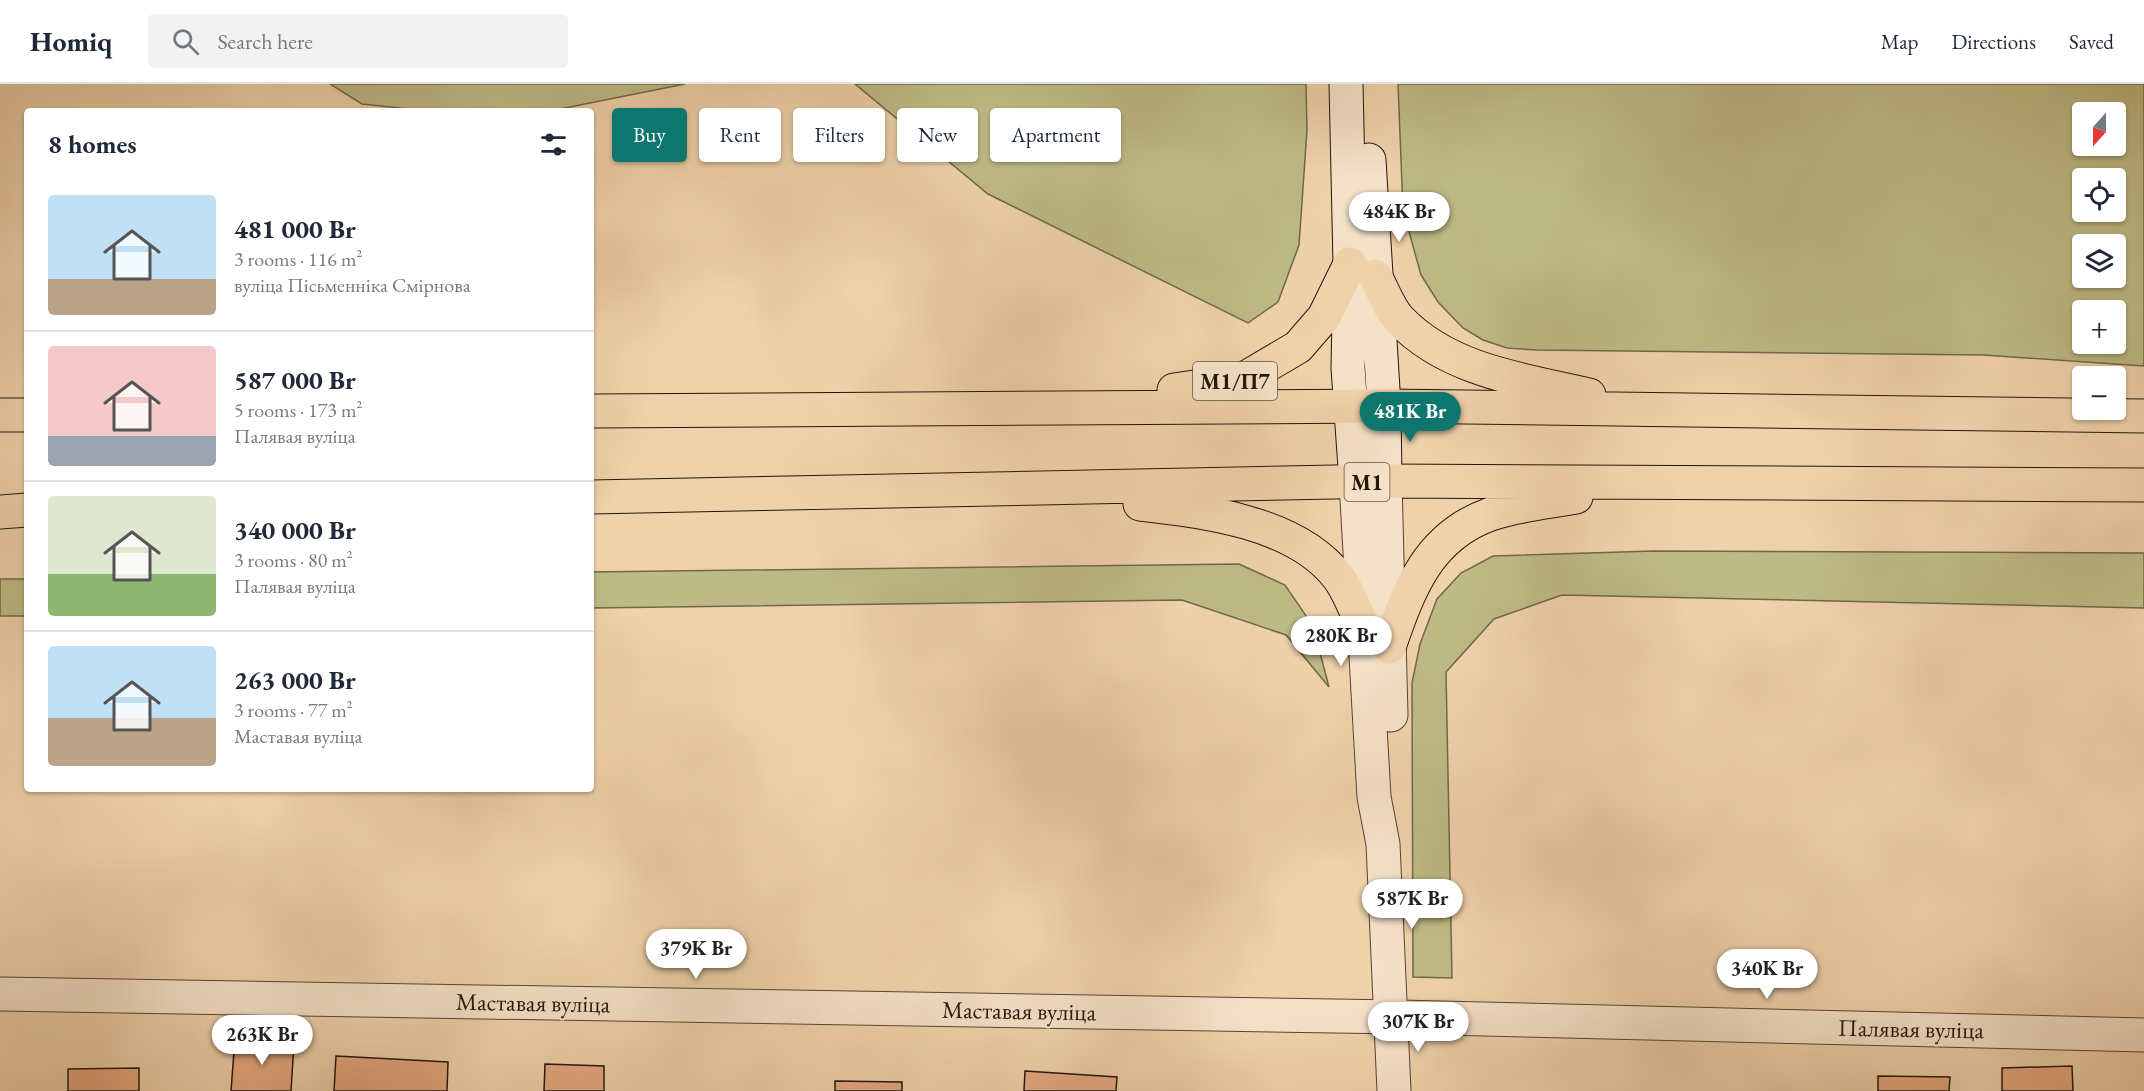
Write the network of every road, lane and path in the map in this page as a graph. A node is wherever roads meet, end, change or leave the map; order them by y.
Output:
1 (1346, 84) edge
2 (1366, 84) edge
3 (1362, 270) junction
4 (1352, 406) junction
5 (1384, 406) junction
6 (1067, 407) junction
7 (1653, 409) junction
8 (594, 411) edge
9 (0, 415) edge
10 (24, 415) edge
11 (2144, 416) edge
12 (1370, 482) junction
13 (1646, 483) junction
14 (2144, 485) edge
15 (1016, 489) junction
16 (594, 497) edge
17 (24, 510) edge
18 (0, 512) edge
19 (1377, 638) junction
20 (0, 994) edge
21 (1390, 1017) junction
22 (2144, 1035) edge
23 (1394, 1091) edge

1 - 3 street, М1/П7
2 - 3 street, М1/П7
3 - 4 street, М1/П7
3 - 5 street, М1/П7
3 - 6 highway, М1/П7
3 - 7 highway, М1/П7
4 - 5 highway
4 - 6 highway
4 - 12 street, М1/П7
5 - 7 highway
5 - 12 street, М1/П7
6 - 8 highway
7 - 11 highway
9 - 10 highway
12 - 13 highway, М1
12 - 15 highway, М1
12 - 19 street
13 - 14 highway, М1
13 - 19 highway
15 - 16 highway, М1
15 - 19 highway
17 - 18 highway
19 - 21 street
20 - 21 street, Маставая вуліца
21 - 22 street, Палявая вуліца
21 - 23 street

